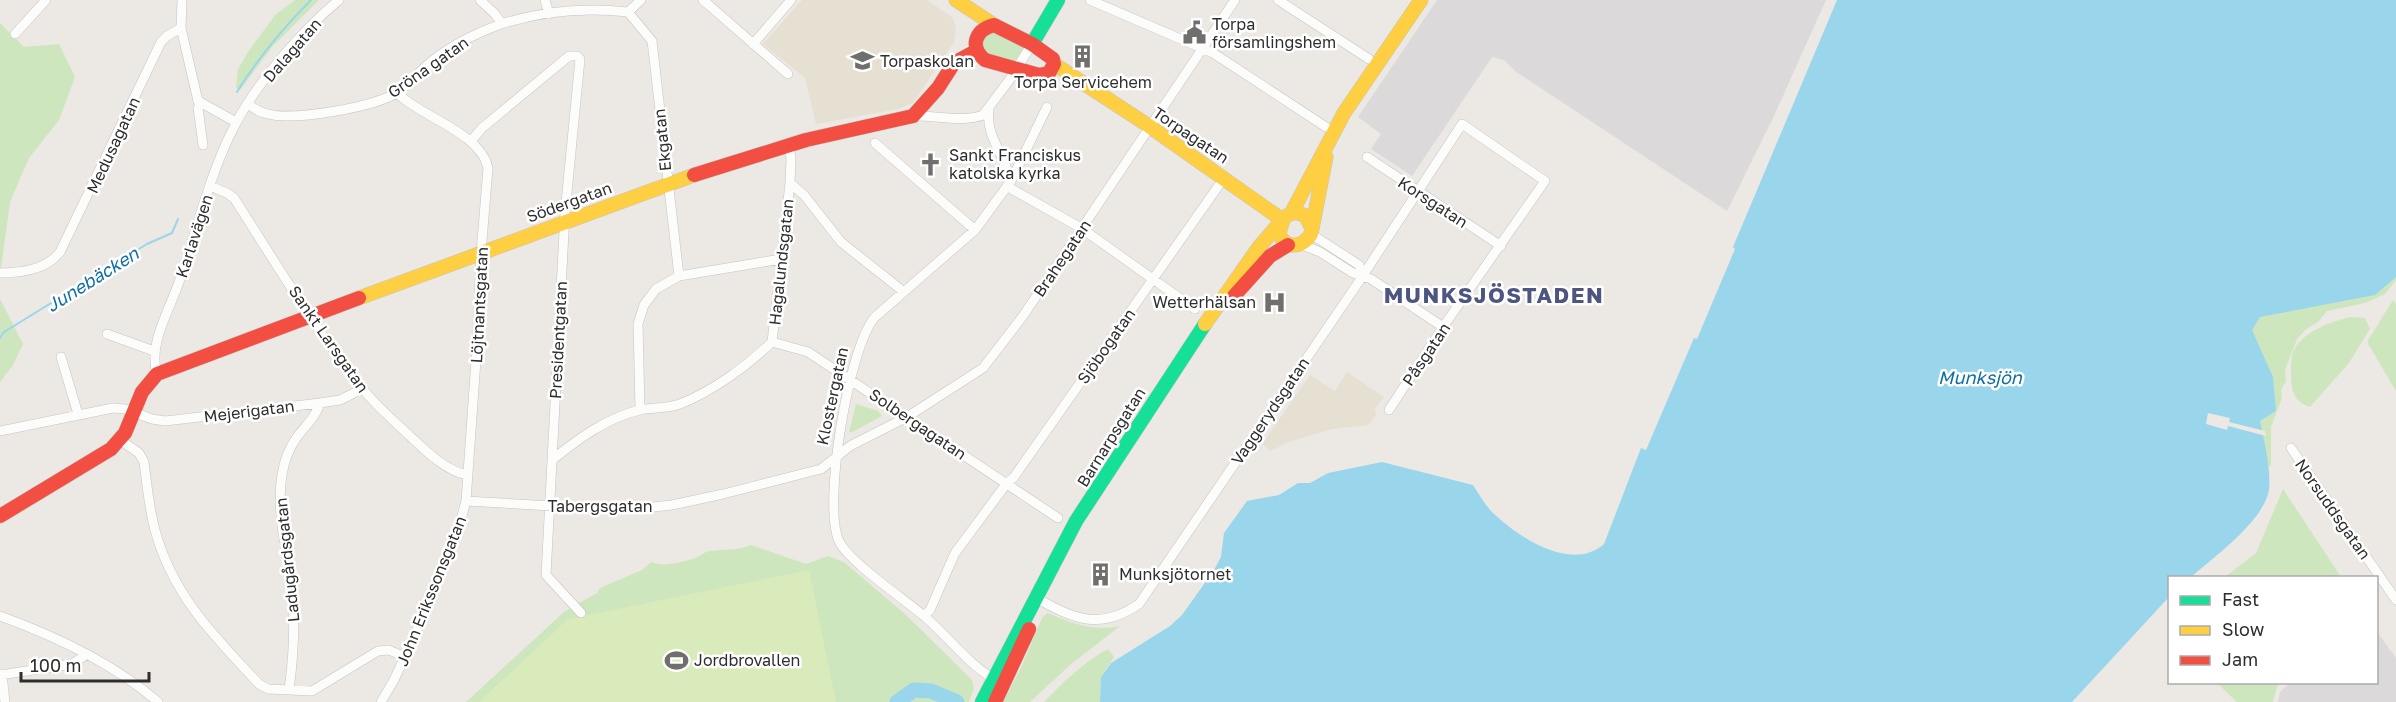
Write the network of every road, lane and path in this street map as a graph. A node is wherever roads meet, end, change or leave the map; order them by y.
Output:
1 (46, 0) edge
2 (182, 0) edge
3 (339, 0) edge
4 (480, 0) edge
5 (545, 0) edge
6 (641, 0) edge
7 (703, 0) edge
8 (791, 0) edge
9 (1058, 0) edge
10 (1090, 0) edge
11 (1235, 0) edge
12 (1278, 0) edge
13 (1421, 0) edge
14 (962, 2) edge
15 (577, 4) edge
16 (628, 12) junction
17 (549, 14) junction
18 (502, 24) junction
19 (988, 27) junction
20 (181, 28) junction
21 (15, 34) dead end
22 (753, 44) junction
23 (1032, 44) junction
24 (1201, 48) junction
25 (976, 51) junction
26 (1368, 59) dead end
27 (1054, 64) junction
28 (1017, 69) junction
29 (788, 74) dead end
30 (1040, 75) junction
31 (1080, 81) junction
32 (397, 93) junction
33 (201, 103) junction
34 (248, 104) junction
35 (1047, 107) dead end
36 (989, 110) junction
37 (913, 116) junction
38 (236, 122) junction
39 (1149, 126) junction
40 (1330, 128) junction
41 (471, 141) junction
42 (875, 143) dead end
43 (203, 145) dead end
44 (789, 145) junction
45 (1367, 157) dead end
46 (1224, 178) junction
47 (1545, 181) joint
48 (667, 183) junction
49 (790, 183) junction
50 (1010, 184) junction
51 (210, 186) junction
52 (1417, 192) junction
53 (1284, 219) junction
54 (564, 222) junction
55 (1082, 228) junction
56 (975, 231) junction
57 (1312, 231) junction
58 (1295, 245) junction
59 (1501, 246) junction
60 (481, 253) junction
61 (781, 259) junction
62 (0, 273) edge
63 (1363, 275) junction
64 (679, 276) junction
65 (1152, 279) junction
66 (904, 292) junction
67 (1195, 309) dead end
68 (311, 316) junction
69 (1443, 327) junction
70 (107, 334) dead end
71 (772, 342) junction
72 (154, 351) junction
73 (61, 357) dead end
74 (157, 374) junction
75 (851, 379) junction
76 (362, 389) junction
77 (320, 403) junction
78 (640, 410) junction
79 (1389, 410) dead end
80 (133, 412) junction
81 (78, 414) junction
82 (907, 417) junction
83 (0, 430) edge
84 (120, 440) junction
85 (2291, 448) dead end
86 (835, 459) junction
87 (552, 460) junction
88 (466, 475) junction
89 (1007, 483) junction
90 (466, 501) junction
91 (549, 507) junction
92 (0, 516) edge
93 (1058, 518) dead end
94 (1039, 600) junction
95 (2396, 600) edge
96 (581, 613) dead end
97 (0, 616) edge
98 (924, 616) junction
99 (86, 655) junction
100 (405, 657) junction
101 (1, 674) edge
102 (998, 682) junction
103 (289, 690) junction
104 (989, 701) edge
105 (5, 702) edge
106 (158, 702) edge
107 (381, 702) edge

1 - 21 street
2 - 20 street
3 - 34 street, Dalagatan
4 - 18 street
5 - 17 street
6 - 16 street
7 - 22 street
8 - 22 street
9 - 23 street
10 - 24 street
11 - 24 street, Brahegatan
12 - 26 street
13 - 40 street, Barnarpsgatan
14 - 19 street
15 - 16 street, Gröna gatan
15 - 17 street, Gröna gatan
16 - 48 street, Ekgatan
17 - 18 street, Gröna gatan
18 - 32 street, Gröna gatan
19 - 23 street, Torpagatan
19 - 25 street
20 - 33 street
20 - 62 street, Medusagatan
22 - 29 street
23 - 27 street, Torpagatan
23 - 28 street
24 - 39 street, Brahegatan
24 - 40 street
25 - 28 street, Torpagatan
25 - 37 street
27 - 30 street
27 - 31 street, Torpagatan
28 - 30 street, Torpagatan
28 - 36 street
30 - 31 street, Torpagatan
31 - 39 street, Torpagatan
32 - 34 street, Gröna gatan
32 - 41 street
33 - 38 street
33 - 43 street
34 - 38 street, Karlavägen
35 - 50 street, Klostergatan
36 - 37 street
36 - 50 street
37 - 44 street, Södergatan
38 - 51 street, Karlavägen
39 - 46 street, Torpagatan
39 - 55 street, Brahegatan
40 - 53 street, Barnarpsgatan
40 - 57 street, Barnarpsgatan
41 - 54 street, Presidentgatan
41 - 60 street, Löjtnantsgatan
42 - 56 street
44 - 48 street, Södergatan
44 - 49 street, Hagalundsgatan
45 - 52 street, Korsgatan
46 - 53 street, Torpagatan
46 - 65 street, Sjöbogatan
47 - 52 street, Vaggerydsgatan
47 - 59 street, Påsgatan
48 - 54 street, Södergatan
48 - 64 street, Ekgatan
49 - 61 street, Hagalundsgatan
49 - 66 street
50 - 55 street
50 - 56 street, Klostergatan
51 - 68 street, Sankt Larsgatan
51 - 72 street, Karlavägen
52 - 59 street, Korsgatan
52 - 63 street, Vaggerydsgatan
53 - 57 street
53 - 58 street
53 - 94 street, Barnarpsgatan
54 - 60 street, Södergatan
54 - 87 street, Presidentgatan
55 - 65 street
55 - 82 street, Brahegatan
56 - 66 street, Klostergatan
57 - 58 street
57 - 63 street
58 - 63 street
58 - 94 street, Barnarpsgatan
59 - 69 street, Påsgatan
60 - 68 street, Södergatan
60 - 88 street, Löjtnantsgatan
61 - 64 street
61 - 71 street, Hagalundsgatan
63 - 69 street
63 - 94 street, Vaggerydsgatan
64 - 78 street
65 - 67 street
65 - 89 street, Sjöbogatan
66 - 75 street, Klostergatan
68 - 74 street, Södergatan
68 - 76 street, Sankt Larsgatan
69 - 79 street, Påsgatan
70 - 72 street
71 - 75 street, Solbergagatan
71 - 78 street, Hagalundsgatan
72 - 74 street, Karlavägen
73 - 81 street
74 - 80 street
75 - 82 street, Solbergagatan
75 - 86 street, Klostergatan
76 - 77 street, Mejerigatan
76 - 88 street, Sankt Larsgatan
77 - 80 street, Mejerigatan
77 - 103 street, Ladugårdsgatan
78 - 87 street, Hagalundsgatan
80 - 81 street, Mejerigatan
80 - 84 street
81 - 83 street, Mejerigatan
82 - 86 street, Brahegatan
82 - 89 street, Solbergagatan
84 - 92 street
84 - 103 street
85 - 95 street, Norsuddsgatan
86 - 91 street, Tabergsgatan
86 - 98 street, Klostergatan
87 - 91 street, Presidentgatan
88 - 90 street, John Erikssonsgatan
89 - 93 street, Solbergagatan
89 - 98 street, Sjöbogatan
90 - 91 street, Tabergsgatan
90 - 100 street, John Erikssonsgatan
91 - 96 street, Presidentgatan
94 - 102 street, Barnarpsgatan
97 - 99 street
98 - 102 street, Klostergatan
99 - 101 street
99 - 106 street
100 - 103 street
100 - 107 street, John Erikssonsgatan
101 - 105 street
102 - 104 street, Barnarpsgatan

